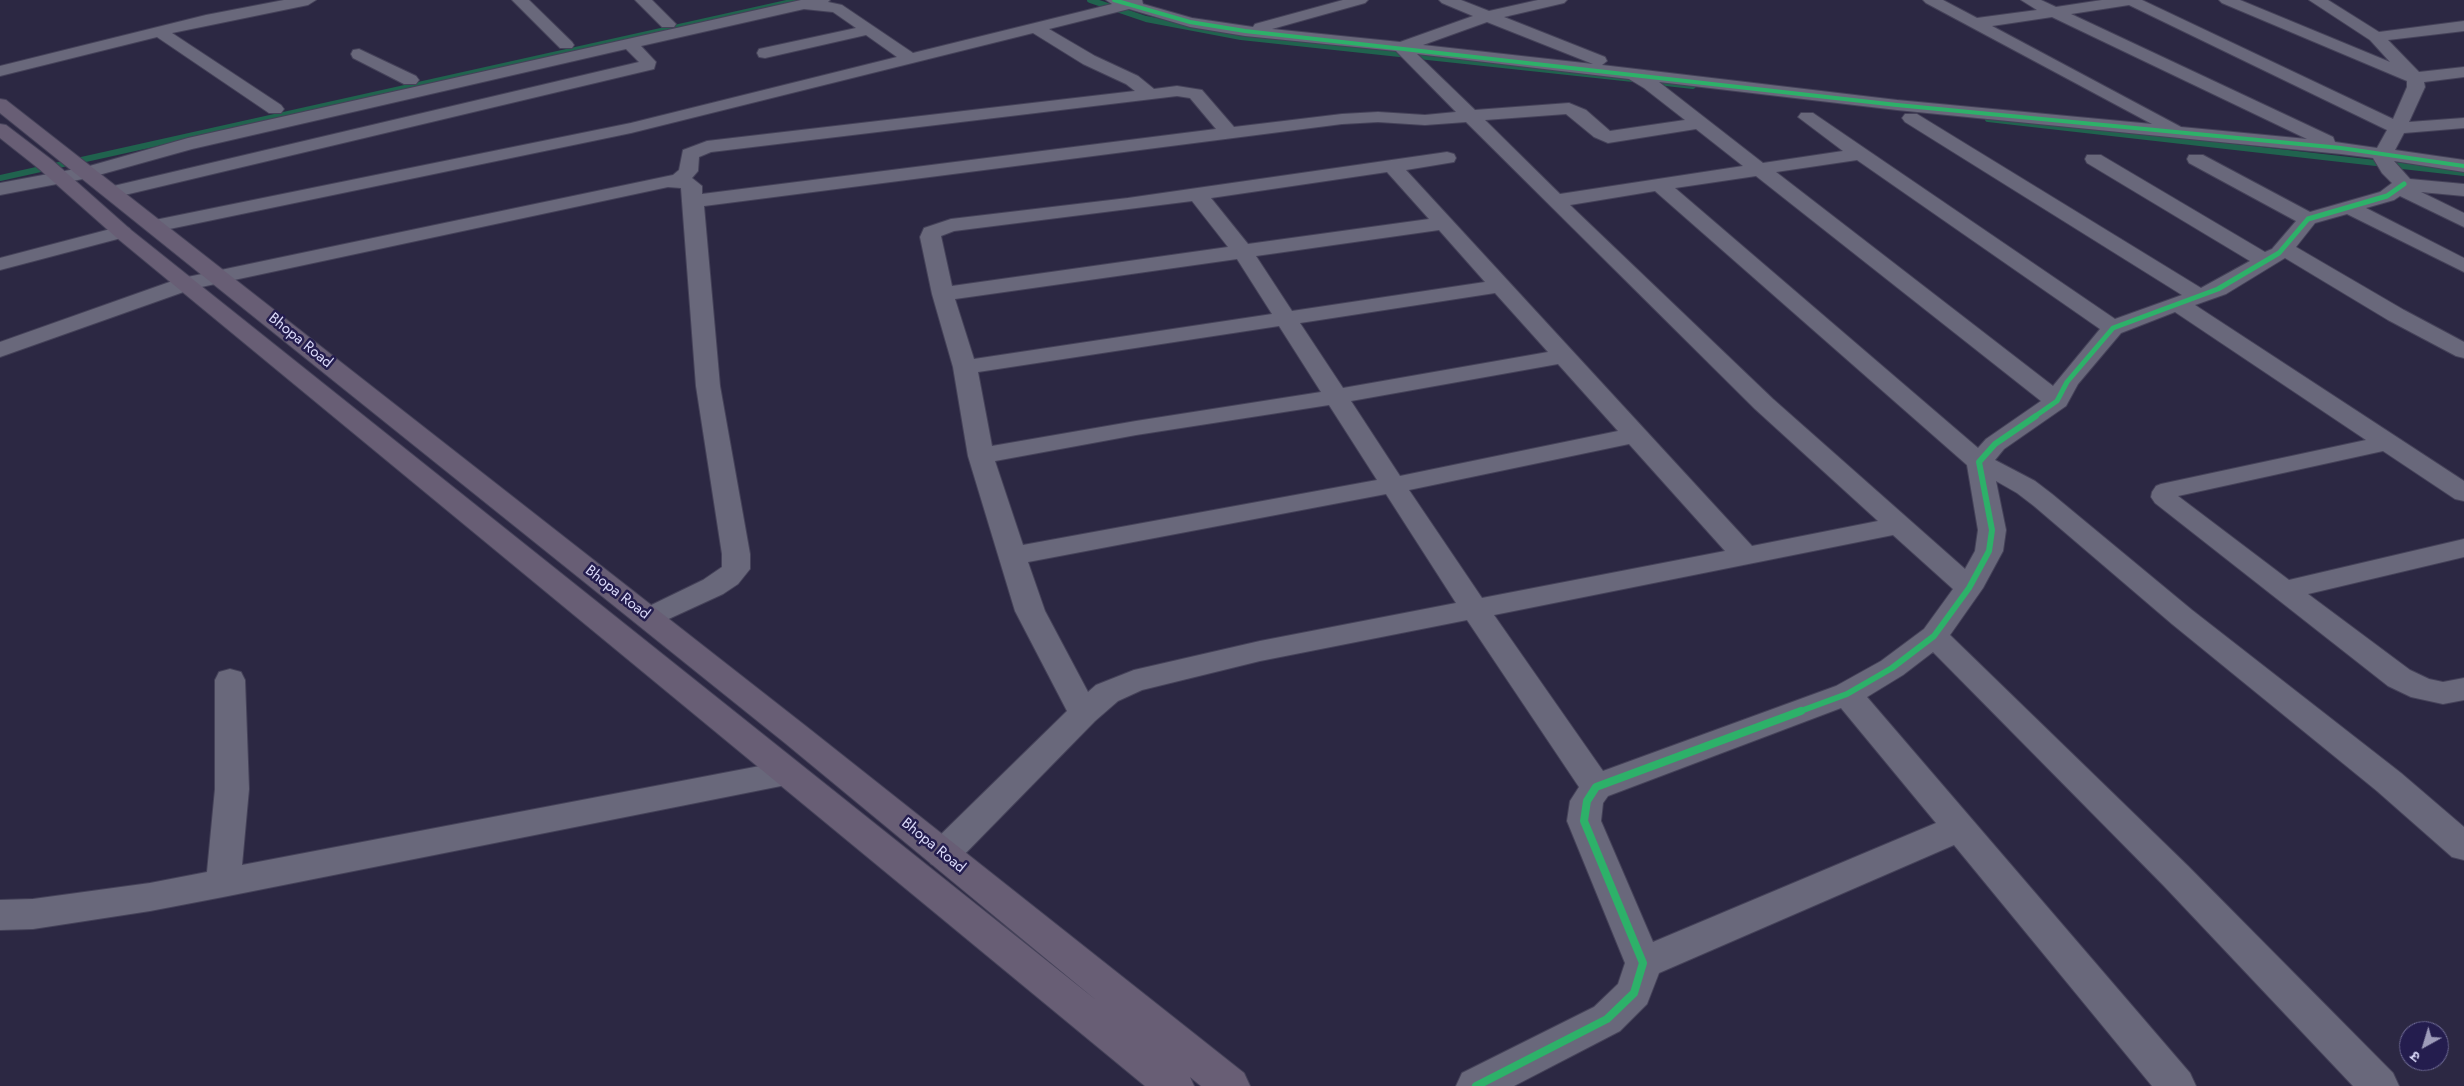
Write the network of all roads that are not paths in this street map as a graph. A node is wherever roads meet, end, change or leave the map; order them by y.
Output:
1 (308, 0) edge
2 (520, 0) edge
3 (643, 0) edge
4 (775, 0) edge
5 (822, 0) edge
6 (1150, 0) edge
7 (1360, 0) edge
8 (1447, 0) edge
9 (1559, 0) edge
10 (1931, 0) edge
11 (2028, 0) edge
12 (2132, 0) edge
13 (2227, 0) edge
14 (2322, 0) edge
15 (804, 4) junction
16 (1115, 6) edge
17 (2053, 12) junction
18 (1488, 16) junction
19 (1976, 23) junction
20 (668, 24) junction
21 (2464, 26) edge
22 (1036, 28) junction
23 (869, 30) junction
24 (1245, 31) junction
25 (160, 32) junction
26 (2376, 37) junction
27 (629, 43) junction
28 (566, 45) junction
29 (1405, 52) junction
30 (765, 53) dead end
31 (360, 54) dead end
32 (911, 59) junction
33 (0, 71) edge
34 (2464, 72) edge
35 (2415, 78) junction
36 (1639, 79) junction
37 (410, 80) junction
38 (1150, 94) junction
39 (0, 104) edge
40 (275, 109) junction
41 (1470, 116) junction
42 (1807, 117) dead end
43 (1911, 118) dead end
44 (1700, 123) junction
45 (2464, 123) edge
46 (2398, 128) junction
47 (0, 129) edge
48 (1228, 132) junction
49 (2185, 134) junction
50 (134, 142) dead end
51 (2341, 148) junction
52 (1858, 154) junction
53 (1447, 158) dead end
54 (2196, 158) dead end
55 (2094, 159) dead end
56 (67, 165) junction
57 (1392, 166) junction
58 (2464, 166) edge
59 (1760, 169) junction
60 (0, 171) edge
61 (2392, 171) junction
62 (679, 180) junction
63 (1658, 184) junction
64 (0, 190) edge
65 (2464, 190) edge
66 (112, 192) junction
67 (1197, 194) junction
68 (694, 201) junction
69 (1555, 201) junction
70 (2350, 208) junction
71 (2308, 219) junction
72 (2464, 221) edge
73 (1444, 223) junction
74 (155, 226) junction
75 (122, 232) junction
76 (1243, 252) junction
77 (2275, 255) junction
78 (0, 264) edge
79 (2464, 266) edge
80 (218, 276) junction
81 (186, 284) junction
82 (1501, 286) junction
83 (943, 294) junction
84 (2187, 299) junction
85 (1287, 320) junction
86 (2113, 328) junction
87 (0, 350) edge
88 (2464, 350) edge
89 (1564, 356) junction
90 (965, 367) junction
91 (1336, 397) junction
92 (2057, 401) junction
93 (1635, 435) junction
94 (2386, 443) junction
95 (980, 456) junction
96 (1979, 462) junction
97 (1394, 485) junction
98 (2464, 492) edge
99 (1898, 525) junction
100 (2464, 548) edge
101 (1013, 556) junction
102 (1745, 556) junction
103 (1969, 588) junction
104 (2286, 590) junction
105 (1474, 609) junction
106 (649, 618) junction
107 (1934, 636) junction
108 (230, 680) dead end
109 (2464, 689) edge
110 (1847, 694) junction
111 (1084, 713) junction
112 (786, 773) junction
113 (1596, 788) junction
114 (1959, 828) junction
115 (2464, 847) edge
116 (943, 854) junction
117 (223, 883) junction
118 (0, 915) edge
119 (1644, 963) junction
120 (1174, 1086) edge
121 (1230, 1086) edge
122 (1476, 1086) edge
123 (2176, 1086) edge
124 (2379, 1086) edge

1 - 25 street
2 - 28 street
3 - 20 street
4 - 20 street
5 - 15 street
6 - 16 street
7 - 24 street
8 - 18 street
9 - 18 street
10 - 19 street
11 - 17 street
12 - 17 street
12 - 46 street
13 - 35 street
14 - 26 street
15 - 23 street
15 - 27 street
16 - 22 street
16 - 24 street
17 - 19 street
17 - 51 street
18 - 29 street
18 - 36 street
19 - 49 street
20 - 28 street
21 - 26 street
22 - 32 street
22 - 38 street
23 - 30 street
23 - 32 street
24 - 29 street
25 - 33 street
25 - 40 street
26 - 35 street
27 - 56 street
27 - 66 street
28 - 37 street
29 - 36 street
29 - 41 street
31 - 37 street
32 - 74 street
34 - 35 street
35 - 46 street
36 - 44 street
36 - 49 street
37 - 40 street
38 - 48 street
38 - 62 street
39 - 56 main road, Bhopa Road
40 - 50 street
41 - 44 street
41 - 48 street
41 - 69 street
42 - 52 street
43 - 84 street
44 - 59 street
45 - 46 street
46 - 61 street
47 - 56 main road, Bhopa Road
48 - 68 street
49 - 51 street
51 - 61 street
52 - 59 street
52 - 86 street
53 - 57 street
54 - 71 street
55 - 77 street
56 - 60 street
56 - 64 street
56 - 66 main road, Bhopa Road
56 - 75 main road, Bhopa Road
57 - 67 street
57 - 73 street
58 - 61 street
59 - 63 street
59 - 92 street
61 - 65 street
61 - 70 street
61 - 72 street
62 - 68 street
62 - 80 street
63 - 69 street
63 - 96 street
66 - 74 main road, Bhopa Road
67 - 76 street
67 - 83 street
68 - 106 street
69 - 99 street
70 - 71 street
70 - 79 street
71 - 77 street
73 - 76 street
73 - 82 street
74 - 80 main road, Bhopa Road
75 - 78 street
75 - 81 main road, Bhopa Road
76 - 83 street
76 - 85 street
77 - 84 street
77 - 88 street
80 - 81 street
80 - 106 main road, Bhopa Road
81 - 87 street
81 - 112 main road, Bhopa Road
82 - 85 street
82 - 89 street
83 - 90 street
84 - 86 street
84 - 94 street
85 - 90 street
85 - 91 street
86 - 92 street
89 - 91 street
89 - 93 street
90 - 95 street
91 - 95 street
91 - 97 street
92 - 96 street
93 - 97 street
93 - 102 street
94 - 98 street
94 - 104 street
95 - 101 street
96 - 103 street
96 - 115 street
97 - 101 street
97 - 105 street
99 - 102 street
99 - 103 street
100 - 104 street
101 - 111 street
102 - 105 street
103 - 107 street
104 - 109 street
105 - 111 street
105 - 113 street
106 - 116 main road, Bhopa Road
107 - 110 street
107 - 124 street
108 - 117 street
110 - 113 street
110 - 114 street
111 - 116 street
112 - 117 street
112 - 120 main road, Bhopa Road
113 - 119 street
114 - 119 street
114 - 123 street
116 - 121 main road, Bhopa Road
117 - 118 street
119 - 122 street

